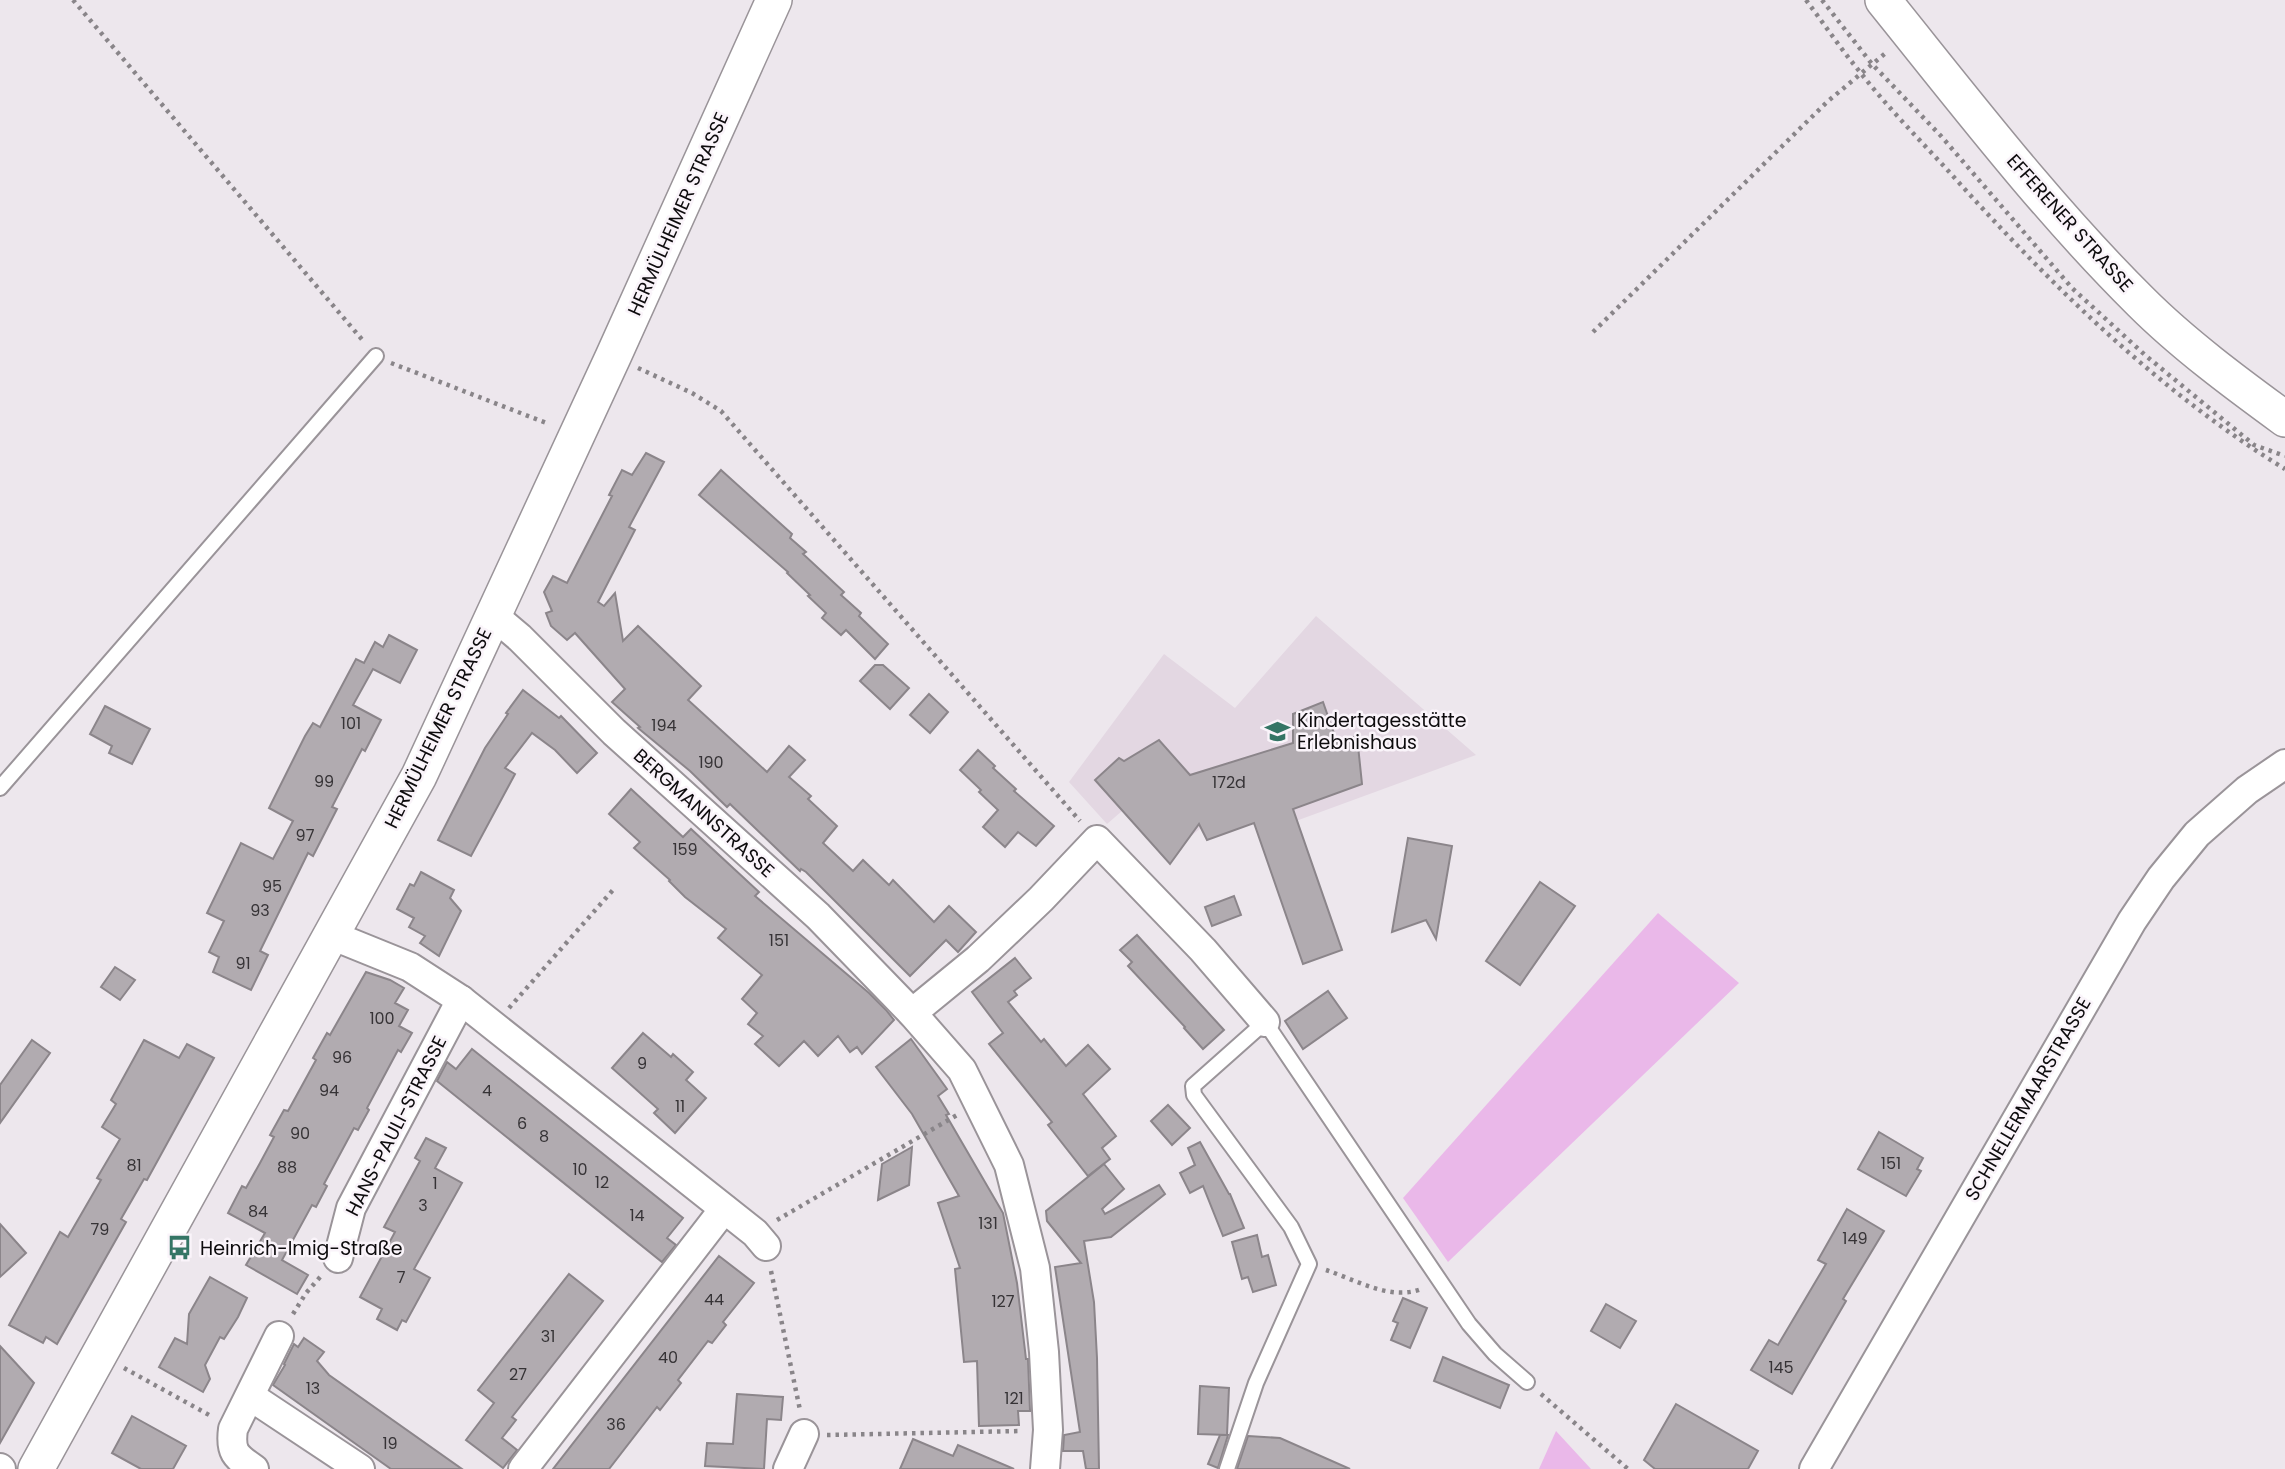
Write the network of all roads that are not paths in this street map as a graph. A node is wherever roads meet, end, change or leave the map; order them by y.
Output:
1 (774, 0) edge
2 (1883, 0) edge
3 (376, 356) road end
4 (2285, 419) edge
5 (493, 615) junction
6 (2285, 764) edge
7 (0, 788) edge
8 (331, 935) junction
9 (461, 1000) junction
10 (912, 1013) junction
11 (1265, 1022) junction
12 (723, 1209) junction
13 (761, 1240) road end
14 (338, 1258) road end
15 (279, 1336) road end
16 (1527, 1382) road end
17 (250, 1396) junction
18 (804, 1434) road end
19 (36, 1469) edge
20 (254, 1469) edge
21 (360, 1469) edge
22 (523, 1469) edge
23 (788, 1469) edge
24 (1045, 1469) edge
25 (1227, 1469) edge
26 (1814, 1469) edge

1 - 5 street, HERMÜLHEIMER STRASSE
2 - 4 street, EFFERENER STRASSE
3 - 7 lane
5 - 8 street, HERMÜLHEIMER STRASSE
5 - 10 street, BERGMANNSTRASSE
6 - 26 street, SCHNELLERMAARSTRASSE
8 - 9 street
8 - 19 street, HERMÜLHEIMER STRASSE
9 - 12 street
9 - 14 street, HANS-PAULI-STRASSE
10 - 11 street
10 - 24 street, BERGMANNSTRASSE
11 - 16 lane
11 - 25 lane
12 - 13 street
12 - 22 street
15 - 17 street
17 - 20 street
17 - 21 street
18 - 23 street

